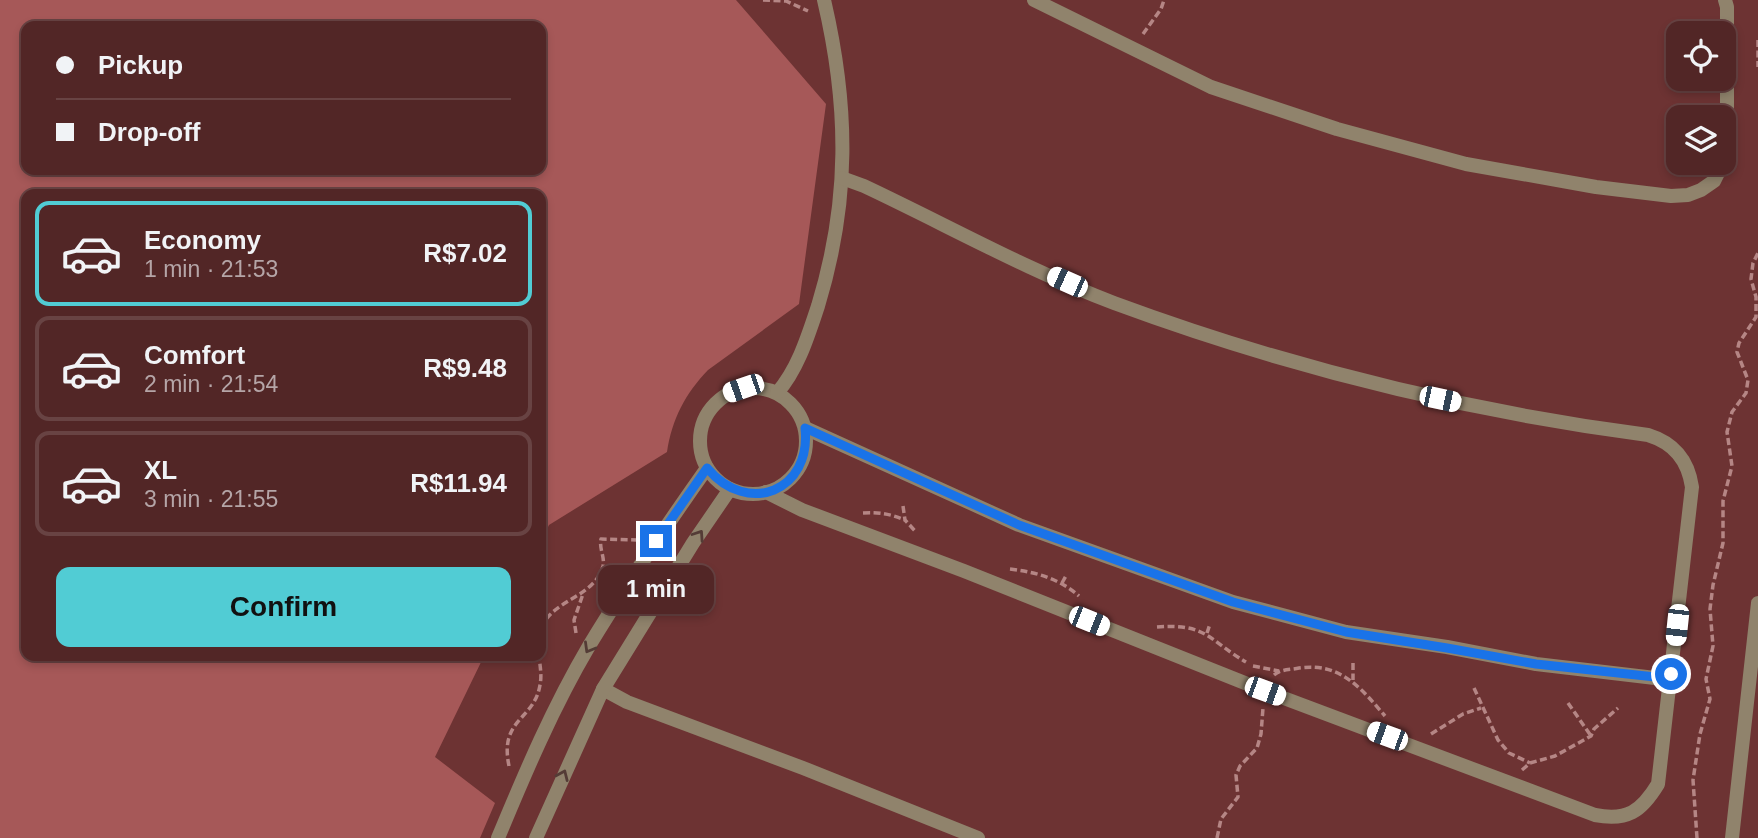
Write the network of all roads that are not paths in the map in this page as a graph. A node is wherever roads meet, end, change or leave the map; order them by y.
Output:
1 (824, 0) edge
2 (1034, 0) edge
3 (1725, 0) edge
4 (1727, 105) edge
5 (1717, 175) edge
6 (842, 178) junction
7 (777, 393) junction
8 (805, 428) junction
9 (707, 468) junction
10 (730, 489) junction
11 (766, 492) junction
12 (1758, 603) edge
13 (1671, 674) junction
14 (603, 689) junction
15 (498, 838) edge
16 (536, 838) edge
17 (978, 838) edge
18 (1732, 838) edge

1 - 6 street
2 - 5 street
3 - 4 street
6 - 7 street
6 - 13 street
7 - 8 street
7 - 9 street
8 - 11 street
8 - 13 street
9 - 10 street
9 -> 15 street
10 - 11 street
14 -> 10 street
11 - 13 street
12 - 18 street
16 -> 14 street
14 - 17 street

